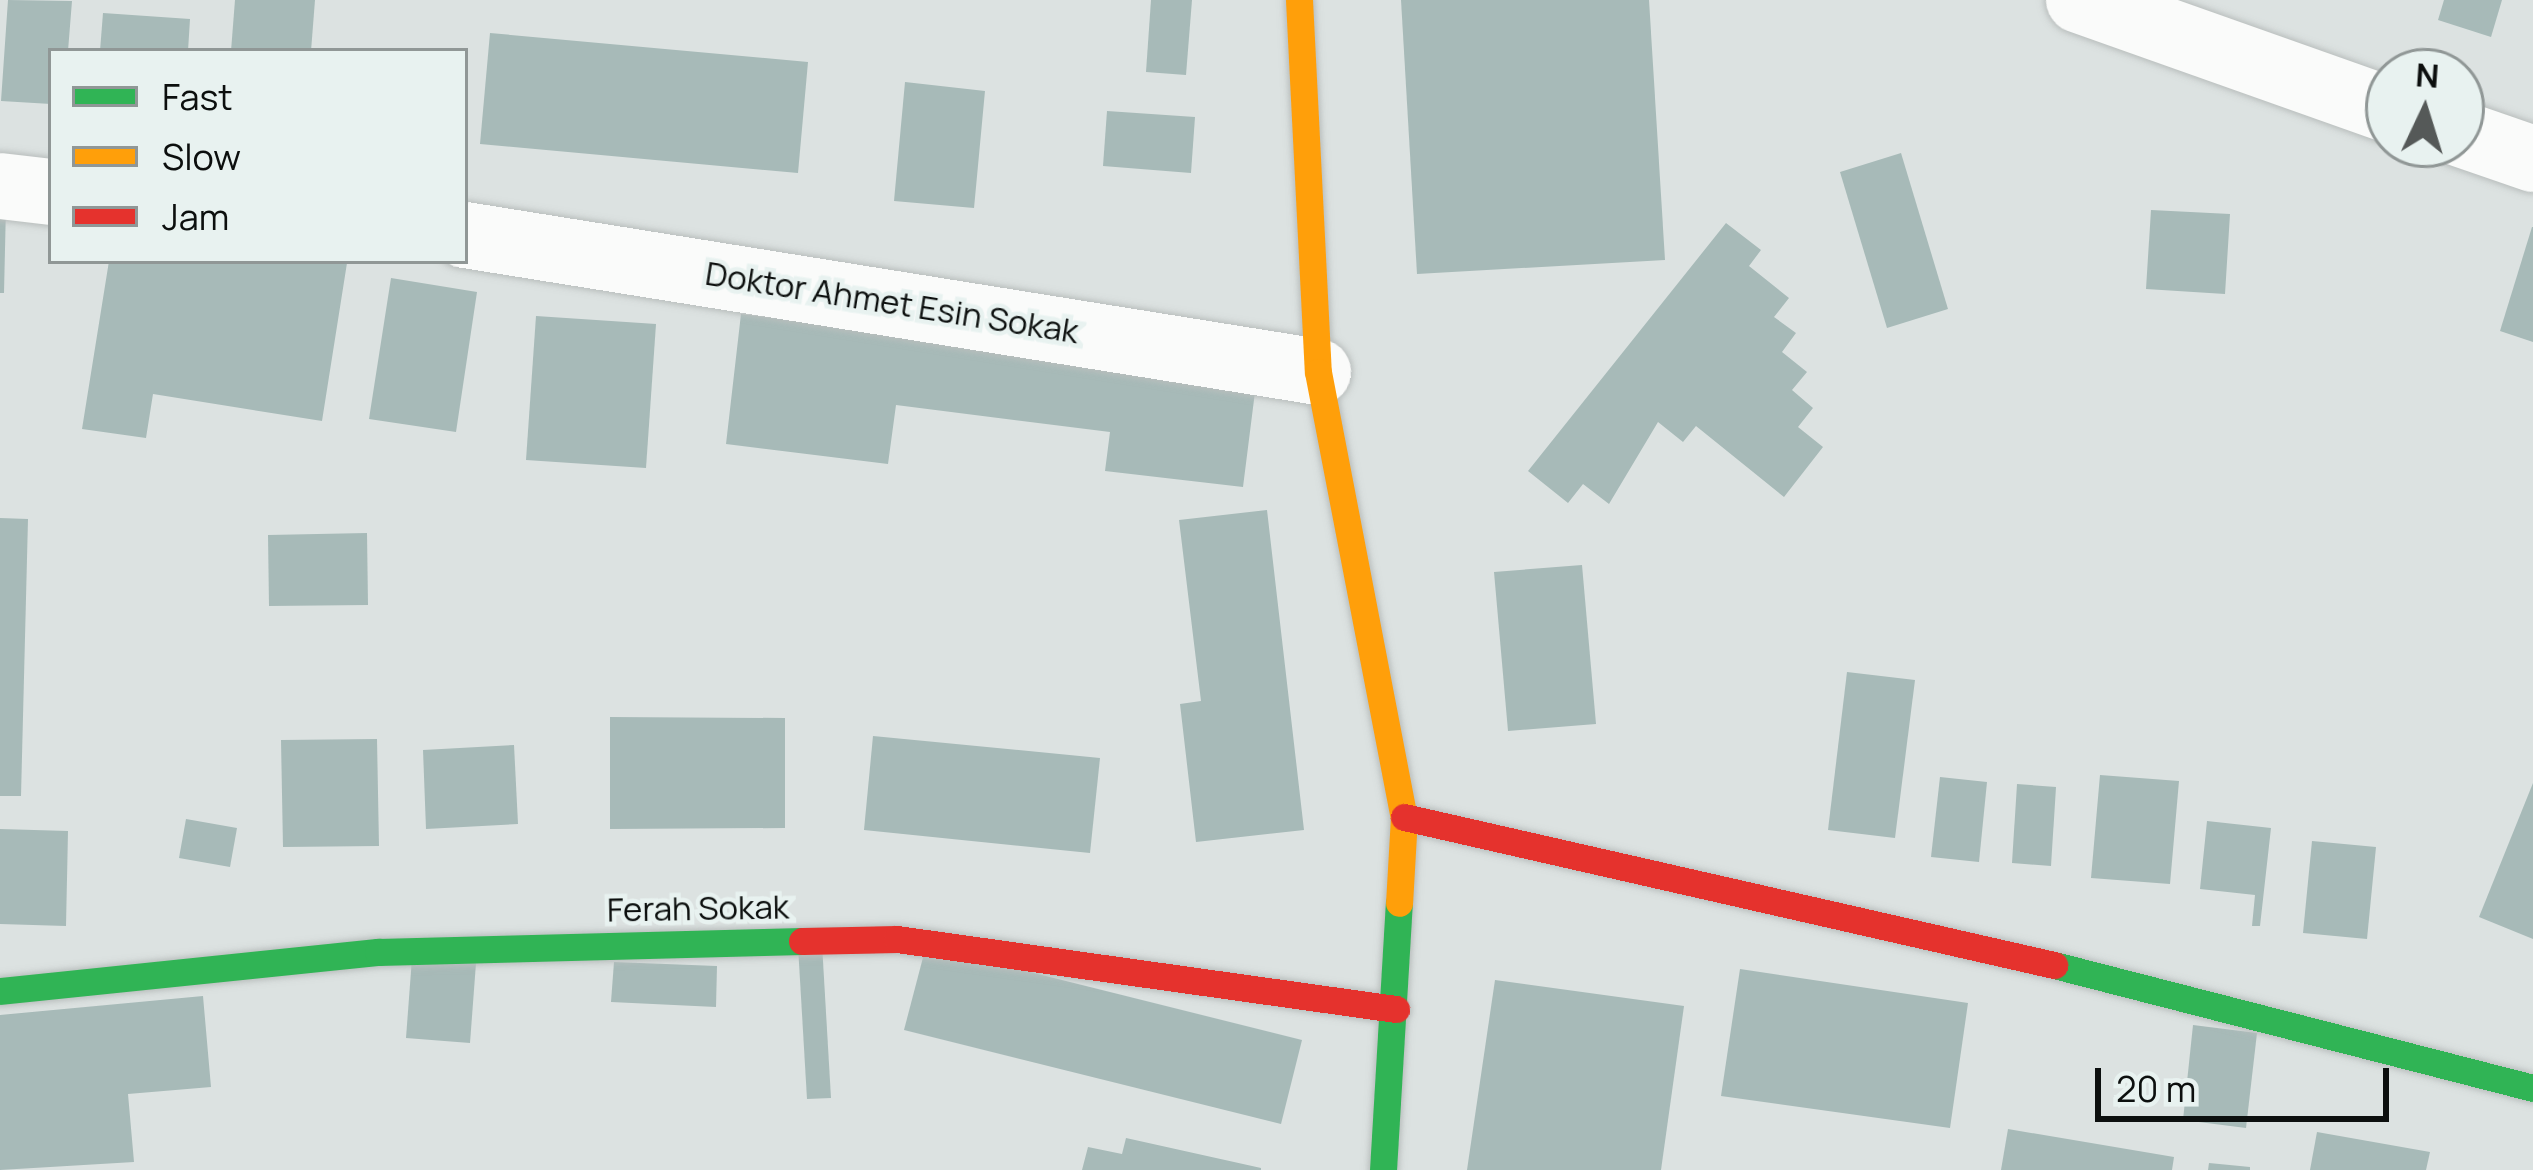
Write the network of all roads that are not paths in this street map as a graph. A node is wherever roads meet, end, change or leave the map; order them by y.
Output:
1 (1299, 0) edge
2 (2079, 0) edge
3 (2172, 19) edge
4 (2365, 100) edge
5 (2485, 142) edge
6 (2533, 159) edge
7 (0, 186) edge
8 (48, 192) edge
9 (468, 235) edge
10 (1318, 372) junction
11 (1404, 817) junction
12 (0, 991) edge
13 (1396, 1009) junction
14 (2533, 1088) edge
15 (1383, 1170) edge

1 - 10 street
2 - 3 street
3 - 4 street
5 - 6 street
7 - 8 street
9 - 10 street, Doktor Ahmet Esin Sokak
10 - 11 street
11 - 13 street
11 - 14 street
12 - 13 street, Ferah Sokak
13 - 15 street

